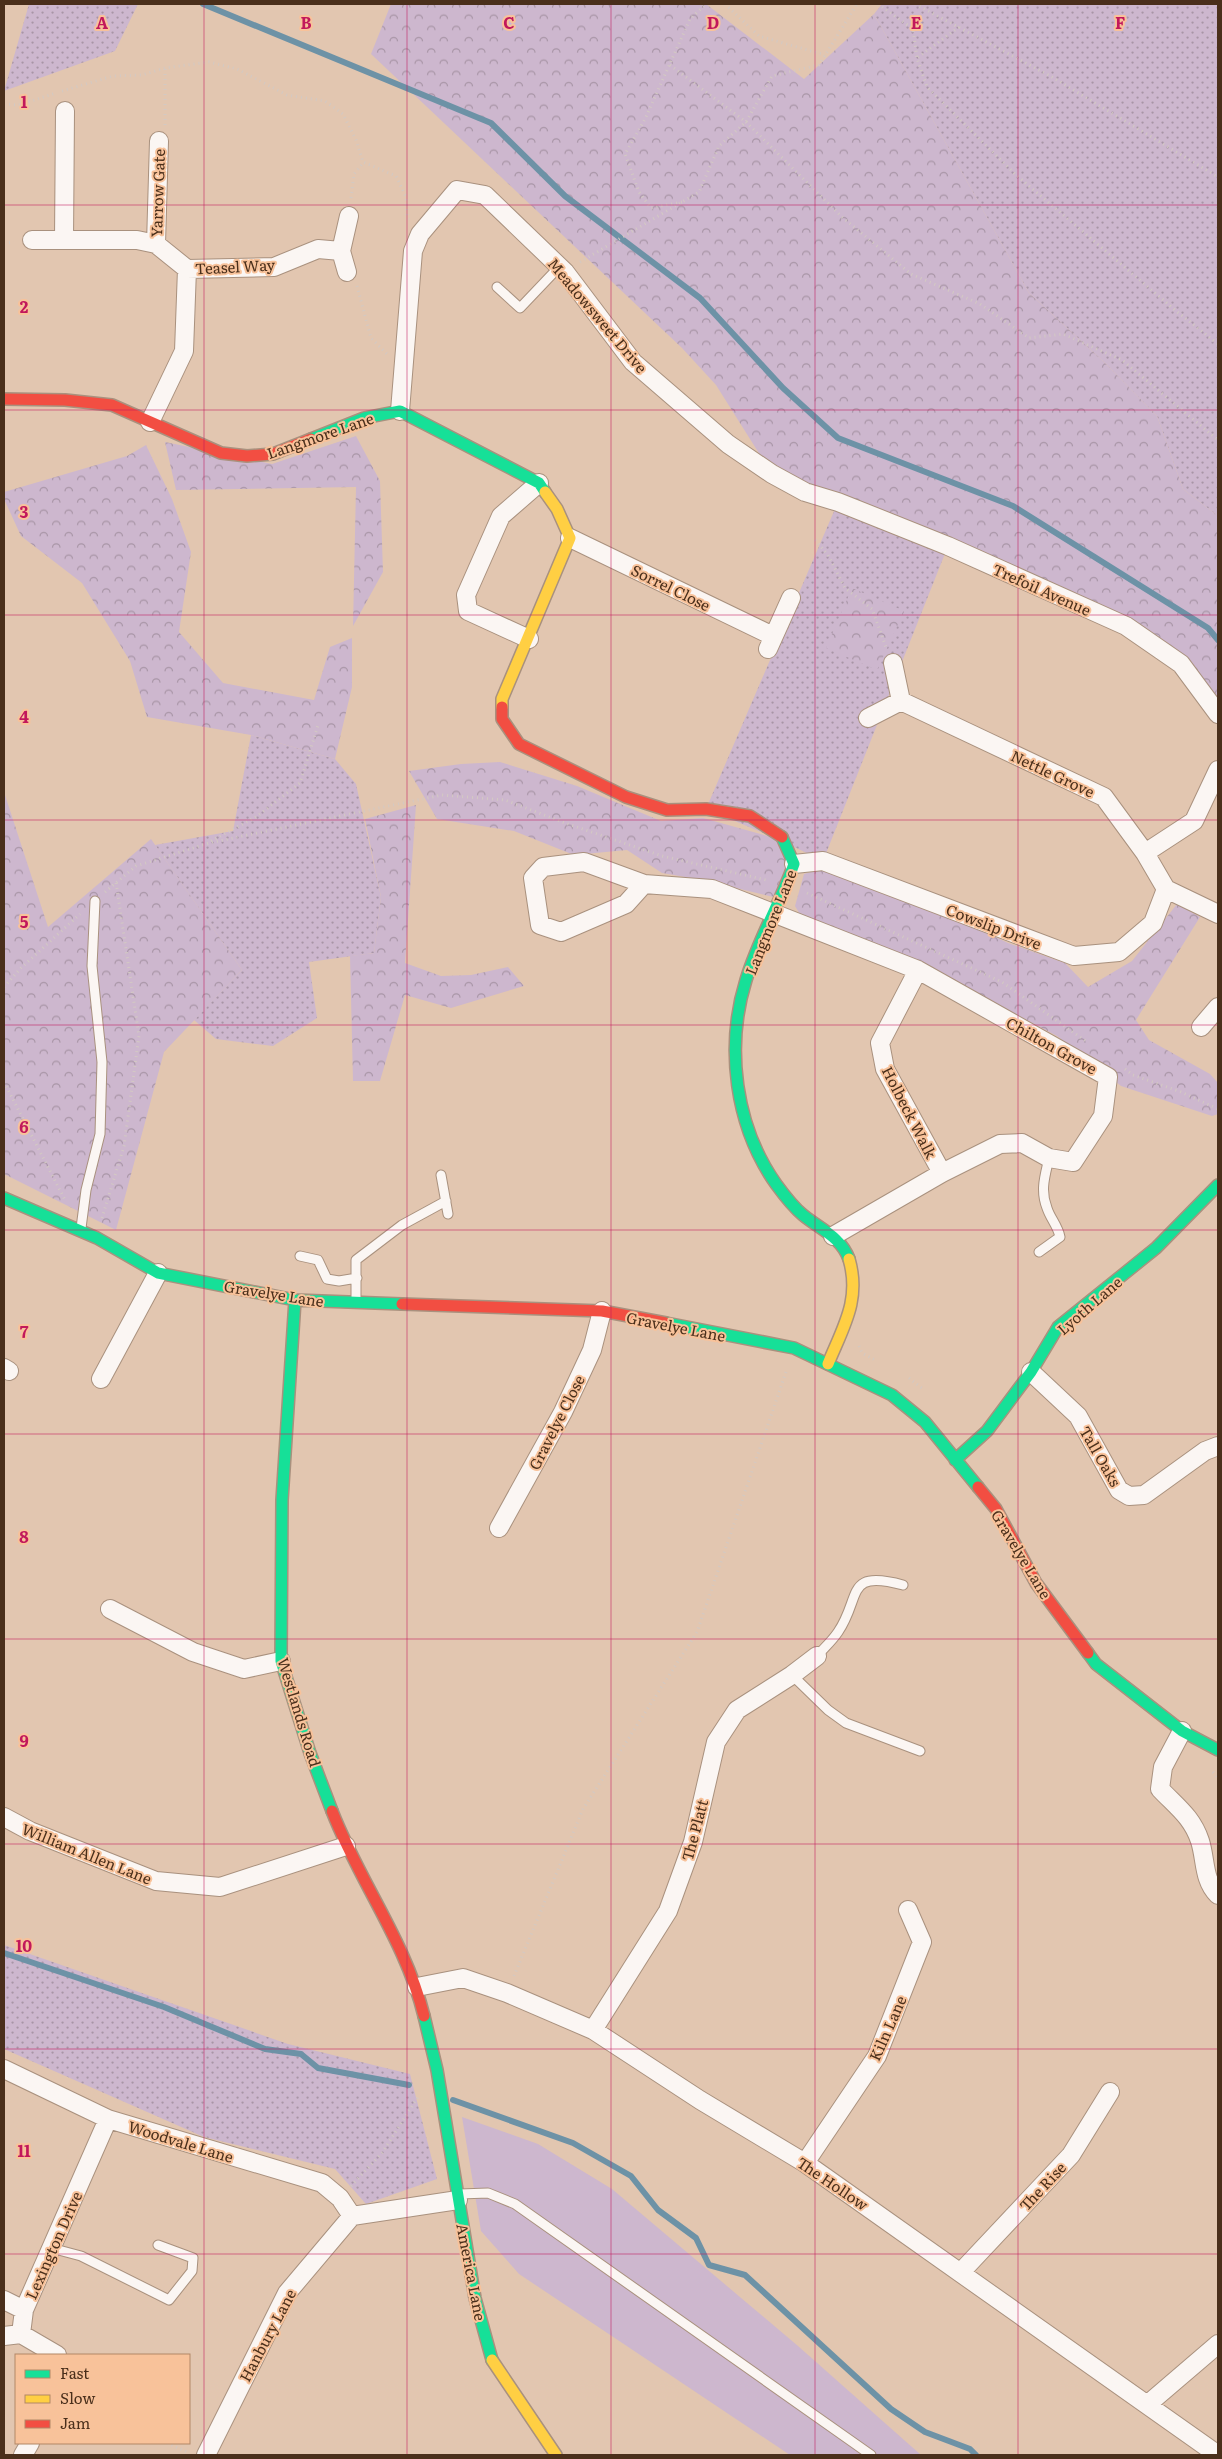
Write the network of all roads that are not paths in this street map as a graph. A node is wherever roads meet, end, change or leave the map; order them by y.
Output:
1 (66, 111) dead end
2 (159, 141) road end
3 (349, 216) road end
4 (32, 240) dead end
5 (64, 240) junction
6 (156, 244) junction
7 (340, 251) junction
8 (559, 267) junction
9 (187, 269) junction
10 (347, 272) road end
11 (497, 287) dead end
12 (4, 399) edge
13 (400, 411) junction
14 (150, 422) junction
15 (539, 483) junction
16 (838, 502) joint
17 (570, 538) junction
18 (791, 598) dead end
19 (529, 639) junction
20 (893, 663) road end
21 (901, 701) junction
22 (1218, 714) edge
23 (868, 718) dead end
24 (1218, 770) edge
25 (1145, 853) junction
26 (794, 864) junction
27 (644, 884) junction
28 (1166, 889) junction
29 (95, 901) road end
30 (776, 913) junction
31 (1218, 914) edge
32 (918, 970) junction
33 (1218, 1007) edge
34 (1201, 1026) dead end
35 (1049, 1158) junction
36 (942, 1173) junction
37 (441, 1175) dead end
38 (1218, 1185) edge
39 (446, 1202) junction
40 (6, 1204) edge
41 (448, 1214) dead end
42 (80, 1230) junction
43 (834, 1236) junction
44 (1040, 1252) dead end
45 (300, 1256) dead end
46 (158, 1273) junction
47 (356, 1278) junction
48 (295, 1300) junction
49 (356, 1304) junction
50 (602, 1312) junction
51 (828, 1364) junction
52 (1031, 1372) junction
53 (101, 1379) dead end
54 (1212, 1448) edge
55 (955, 1460) junction
56 (499, 1528) dead end
57 (903, 1585) dead end
58 (110, 1609) dead end
59 (817, 1656) joint
60 (281, 1661) junction
61 (792, 1675) junction
62 (1190, 1734) junction
63 (1218, 1750) edge
64 (920, 1751) dead end
65 (4, 1817) edge
66 (346, 1846) junction
67 (1218, 1895) edge
68 (908, 1910) dead end
69 (417, 1987) junction
70 (593, 2030) junction
71 (4, 2069) edge
72 (437, 2070) joint
73 (1110, 2092) dead end
74 (108, 2119) junction
75 (805, 2163) junction
76 (458, 2197) junction
77 (352, 2216) junction
78 (158, 2245) dead end
79 (52, 2248) junction
80 (961, 2272) junction
81 (4, 2300) edge
82 (24, 2310) junction
83 (12, 2335) edge
84 (1218, 2344) edge
85 (55, 2354) edge
86 (1148, 2404) junction
87 (206, 2455) edge
88 (556, 2455) edge
89 (871, 2455) edge
90 (1218, 2455) edge

1 - 5 street
2 - 6 street, Yarrow Gate
3 - 7 street
4 - 5 street, Yarrow Gate
5 - 6 street, Yarrow Gate
6 - 9 street, Teasel Way
7 - 9 street, Teasel Way
7 - 10 street
8 - 11 lane
8 - 13 street, Meadowsweet Drive
8 - 16 street, Meadowsweet Drive
9 - 14 street, Teasel Way
12 - 14 street, Langmore Lane
13 - 14 street, Langmore Lane
13 - 15 street
15 - 17 street
15 - 19 street
16 - 22 street, Trefoil Avenue
17 - 18 street, Sorrel Close
17 - 19 street, Langmore Lane
19 - 26 street, Langmore Lane
20 - 21 street
21 - 23 street
21 - 25 street, Nettle Grove
24 - 25 street
25 - 28 street, Nettle Grove
26 - 28 street, Cowslip Drive
26 - 30 street, Langmore Lane
27 - 27 street, Chilton Grove
27 - 30 street, Chilton Grove
28 - 31 street
29 - 42 lane
30 - 32 street, Chilton Grove
30 - 43 street, Langmore Lane
32 - 35 street, Chilton Grove
32 - 36 street, Holbeck Walk
33 - 34 street
35 - 36 street, Chilton Grove
35 - 44 lane
36 - 43 street, Chilton Grove
37 - 39 lane
38 - 52 street, Lyoth Lane
39 - 41 lane
39 - 47 lane
40 - 42 street, Gravelye Lane
42 - 46 street, Gravelye Lane
43 - 51 street, Langmore Lane
45 - 47 lane
46 - 48 street, Gravelye Lane
46 - 53 street
47 - 49 lane
48 - 49 street, Gravelye Lane
48 - 60 street, Westlands Road
49 - 50 street, Gravelye Lane
50 - 51 street, Gravelye Lane
50 - 56 street, Gravelye Close
51 - 55 street, Gravelye Lane
52 - 54 street, Tall Oaks
52 - 55 street, Lyoth Lane
55 - 62 street, Gravelye Lane
57 - 59 lane
58 - 60 street
59 - 61 street, The Platt
60 - 66 street, Westlands Road
61 - 64 lane
61 - 70 street, The Platt
62 - 63 street, Gravelye Lane
62 - 67 street
65 - 66 street, William Allen Lane
66 - 69 street, Westlands Road
68 - 75 street, Kiln Lane
69 - 70 street, The Hollow
69 - 72 street, Westlands Road
70 - 75 street, The Hollow
71 - 74 street, Woodvale Lane
72 - 76 street, America Lane
73 - 80 street, The Rise
74 - 77 street, Woodvale Lane
74 - 79 street, Lexington Drive
75 - 80 street, The Hollow
76 - 77 street
76 - 88 street, America Lane
76 - 89 lane
77 - 87 street, Hanbury Lane
78 - 79 lane
79 - 82 street, Lexington Drive
80 - 86 street, The Hollow
81 - 82 street
82 - 83 street, Lexington Drive
83 - 85 street, Lexington Drive
84 - 86 street
86 - 90 street, The Hollow

